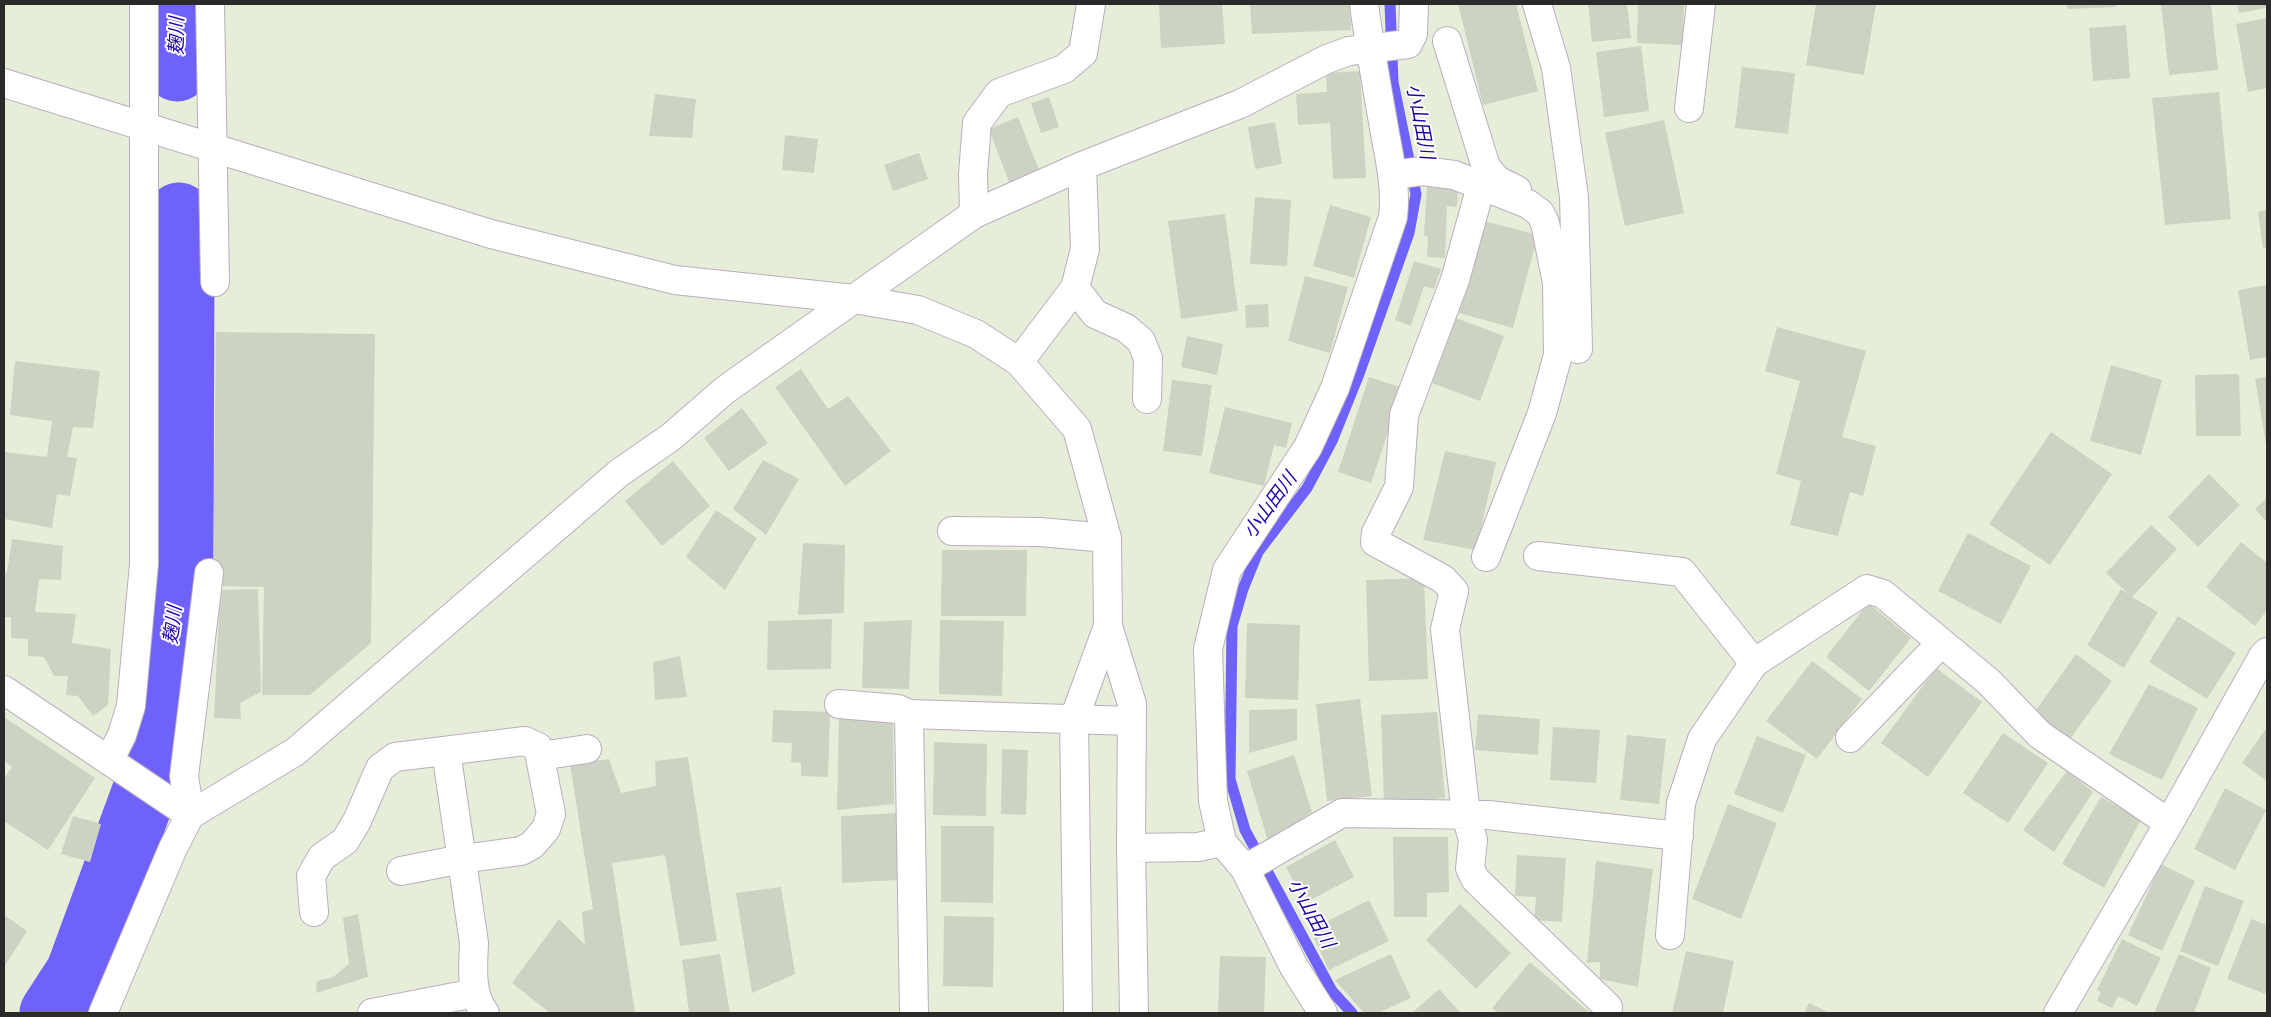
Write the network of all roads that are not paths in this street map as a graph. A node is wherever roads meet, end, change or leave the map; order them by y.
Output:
1 (144, 4) edge
2 (210, 4) edge
3 (1091, 4) edge
4 (1364, 4) edge
5 (1414, 4) edge
6 (1537, 4) edge
7 (1701, 4) edge
8 (1447, 41) dead end
9 (1374, 47) junction
10 (4, 83) edge
11 (1689, 108) dead end
12 (143, 127) junction
13 (212, 147) junction
14 (1082, 166) junction
15 (1406, 173) junction
16 (1481, 186) junction
17 (1528, 204) junction
18 (974, 214) junction
19 (215, 282) dead end
20 (1075, 288) junction
21 (854, 299) junction
22 (1578, 349) dead end
23 (1019, 362) junction
24 (1147, 399) dead end
25 (952, 531) dead end
26 (1107, 538) junction
27 (1538, 556) dead end
28 (1486, 557) dead end
29 (209, 573) dead end
30 (1108, 626) junction
31 (1941, 643) junction
32 (2267, 652) edge
33 (1754, 663) junction
34 (4, 690) edge
35 (839, 704) dead end
36 (910, 714) junction
37 (1074, 718) junction
38 (1131, 720) junction
39 (1850, 738) dead end
40 (587, 749) dead end
41 (446, 751) junction
42 (540, 756) junction
43 (117, 767) junction
44 (180, 808) junction
45 (1466, 815) junction
46 (2169, 823) junction
47 (1679, 836) junction
48 (1222, 842) junction
49 (1131, 848) junction
50 (462, 858) junction
51 (1255, 863) junction
52 (401, 871) dead end
53 (314, 912) dead end
54 (1670, 935) dead end
55 (480, 1003) edge
56 (1608, 1007) dead end
57 (2067, 1010) edge
58 (103, 1013) edge
59 (372, 1013) edge
60 (914, 1013) edge
61 (1078, 1013) edge
62 (1134, 1013) edge
63 (1323, 1013) edge

1 - 12 street
2 - 13 street
3 - 18 street
4 - 9 street
5 - 9 street
6 - 22 street
7 - 11 street
8 - 17 street
9 - 14 street
9 - 15 street
10 - 12 street
12 - 13 street
12 - 43 street
13 - 19 street
13 - 21 street
14 - 18 street
14 - 20 street
15 - 16 street
15 - 48 street
16 - 17 street
16 - 45 street
17 - 28 street
18 - 21 street
20 - 23 street
20 - 24 street
21 - 23 street
21 - 44 street
23 - 26 street
25 - 26 street
26 - 30 street
27 - 33 street
29 - 44 street
30 - 37 street
30 - 38 street
31 - 33 street
31 - 39 street
31 - 46 street
32 - 46 street
33 - 47 street
34 - 43 street
35 - 36 street
36 - 37 street
36 - 60 street
37 - 38 street
37 - 61 street
38 - 49 street
40 - 42 street
41 - 42 street
41 - 50 street
41 - 53 street
42 - 50 street
43 - 44 street
44 - 58 street
45 - 47 street
45 - 51 street
45 - 56 street
46 - 57 street
47 - 54 street
48 - 49 street
48 - 51 street
49 - 62 street
50 - 52 street
50 - 55 street
51 - 63 street
55 - 59 street

